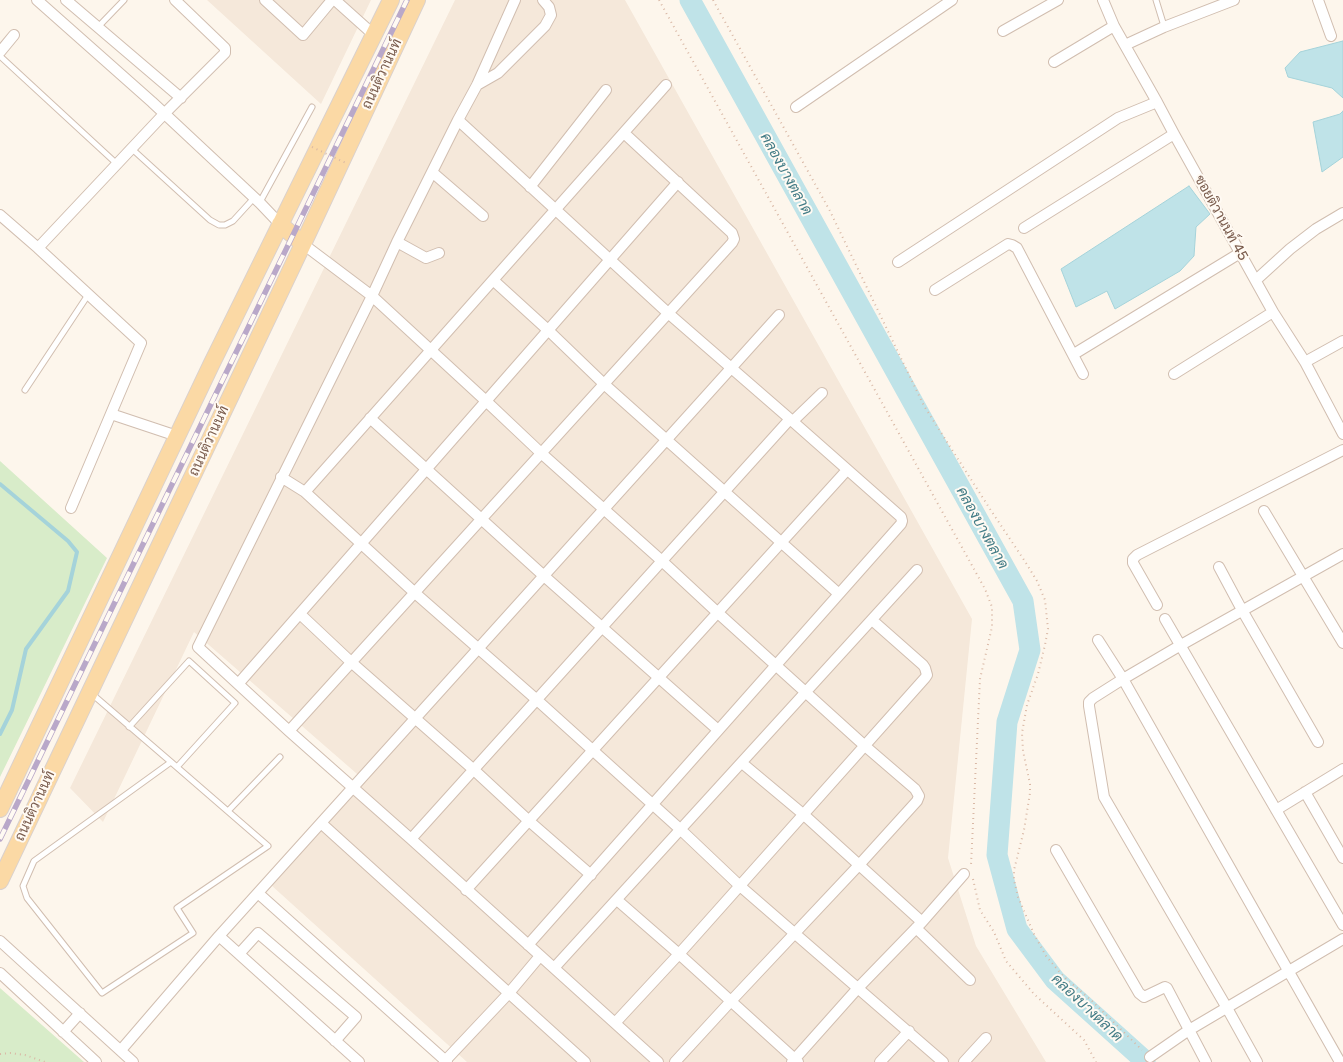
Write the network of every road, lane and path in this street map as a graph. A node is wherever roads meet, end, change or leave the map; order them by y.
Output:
1 (37, 0) edge
2 (66, 0) edge
3 (124, 0) edge
4 (175, 0) edge
5 (265, 0) edge
6 (334, 0) edge
7 (391, 0) edge
8 (418, 0) edge
9 (515, 0) edge
10 (543, 0) edge
11 (713, 0) edge
12 (952, 0) edge
13 (1058, 0) edge
14 (1103, 0) edge
15 (1156, 0) edge
16 (1234, 0) edge
17 (1318, 0) edge
18 (1114, 26) junction
19 (1164, 27) junction
20 (98, 28) junction
21 (1003, 31) dead end
22 (14, 35) dead end
23 (374, 35) junction
24 (1331, 36) dead end
25 (1125, 45) junction
26 (0, 52) edge
27 (0, 56) edge
28 (1054, 62) dead end
29 (477, 85) junction
30 (666, 85) dead end
31 (606, 90) dead end
32 (181, 98) junction
33 (1157, 102) junction
34 (312, 107) dead end
35 (796, 107) dead end
36 (164, 114) junction
37 (458, 120) junction
38 (624, 133) junction
39 (1174, 134) junction
40 (312, 146) dead end
41 (131, 148) junction
42 (117, 164) junction
43 (348, 164) dead end
44 (432, 172) junction
45 (678, 182) junction
46 (530, 187) junction
47 (257, 200) junction
48 (555, 210) junction
49 (1343, 213) edge
50 (0, 215) edge
51 (483, 216) dead end
52 (280, 224) junction
53 (1024, 228) dead end
54 (397, 242) junction
55 (303, 244) junction
56 (38, 248) junction
57 (439, 253) dead end
58 (1240, 253) junction
59 (611, 260) junction
60 (898, 262) dead end
61 (493, 280) junction
62 (1256, 280) junction
63 (934, 290) dead end
64 (88, 295) junction
65 (372, 296) junction
66 (1273, 312) junction
67 (668, 313) junction
68 (779, 315) dead end
69 (549, 331) junction
70 (1343, 341) edge
71 (431, 350) junction
72 (1074, 354) junction
73 (1305, 362) junction
74 (731, 368) junction
75 (1083, 374) dead end
76 (1174, 374) dead end
77 (604, 384) junction
78 (25, 390) dead end
79 (822, 393) dead end
80 (486, 401) junction
81 (111, 414) junction
82 (370, 418) junction
83 (791, 420) junction
84 (1343, 434) edge
85 (176, 436) junction
86 (667, 439) junction
87 (1343, 450) edge
88 (541, 453) junction
89 (427, 469) junction
90 (847, 470) junction
91 (282, 477) junction
92 (725, 491) junction
93 (305, 492) junction
94 (71, 508) dead end
95 (604, 509) junction
96 (1264, 511) dead end
97 (481, 520) junction
98 (362, 543) junction
99 (781, 543) junction
100 (1343, 554) edge
101 (662, 561) junction
102 (1219, 567) dead end
103 (918, 570) dead end
104 (544, 576) junction
105 (1303, 576) junction
106 (415, 593) junction
107 (839, 594) junction
108 (1157, 605) dead end
109 (1242, 610) junction
110 (718, 613) junction
111 (300, 614) junction
112 (1165, 619) dead end
113 (872, 620) junction
114 (602, 628) junction
115 (1098, 640) dead end
116 (1343, 643) edge
117 (1181, 645) junction
118 (478, 649) junction
119 (352, 662) junction
120 (776, 664) junction
121 (658, 678) junction
122 (1123, 679) junction
123 (239, 683) junction
124 (90, 692) junction
125 (806, 692) junction
126 (537, 700) junction
127 (416, 718) junction
128 (129, 726) junction
129 (718, 730) junction
130 (289, 731) junction
131 (1318, 742) dead end
132 (866, 746) junction
133 (592, 751) junction
134 (280, 757) dead end
135 (171, 762) junction
136 (742, 762) junction
137 (176, 767) junction
138 (1343, 769) edge
139 (474, 770) junction
140 (353, 788) junction
141 (1305, 792) junction
142 (653, 804) junction
143 (0, 809) edge
144 (1276, 810) junction
145 (228, 811) junction
146 (803, 814) junction
147 (529, 821) junction
148 (320, 823) junction
149 (681, 830) junction
150 (411, 839) junction
151 (1056, 850) dead end
152 (1343, 858) edge
153 (859, 865) junction
154 (964, 874) dead end
155 (591, 875) junction
156 (0, 881) edge
157 (740, 886) junction
158 (466, 890) junction
159 (258, 894) junction
160 (617, 900) junction
161 (919, 925) junction
162 (1343, 925) edge
163 (794, 934) junction
164 (219, 936) junction
165 (1343, 940) edge
166 (0, 941) edge
167 (528, 945) junction
168 (239, 954) junction
169 (679, 954) junction
170 (540, 956) junction
171 (554, 968) junction
172 (1288, 971) junction
173 (0, 973) edge
174 (970, 980) dead end
175 (858, 988) junction
176 (509, 993) junction
177 (731, 1001) junction
178 (1227, 1008) junction
179 (80, 1013) junction
180 (615, 1023) junction
181 (1189, 1030) junction
182 (909, 1031) junction
183 (63, 1032) junction
184 (986, 1038) dead end
185 (335, 1041) junction
186 (121, 1050) junction
187 (0, 1054) edge
188 (1150, 1057) joint
189 (445, 1061) edge
190 (795, 1061) edge
191 (45, 1062) edge
192 (96, 1062) edge
193 (134, 1062) edge
194 (359, 1062) edge
195 (585, 1062) edge
196 (658, 1062) edge
197 (675, 1062) edge
198 (880, 1062) edge
199 (943, 1062) edge
200 (964, 1062) edge
201 (1206, 1062) edge
202 (1257, 1062) edge
203 (1340, 1062) edge

1 - 36 street
2 - 20 street
3 - 20 lane
4 - 32 street
5 - 6 street
6 - 23 street
7 - 23 main road, ถนนติวานนท์
8 - 55 main road, ถนนติวานนท์
9 - 29 street
10 - 29 street
11 - 188 path
12 - 35 street
13 - 21 street
14 - 18 street, ซอยติวานนท์ 45
15 - 19 lane
16 - 19 street
17 - 24 street
18 - 25 street, ซอยติวานนท์ 45
18 - 28 street
19 - 25 street
20 - 32 street
22 - 26 street
23 - 52 main road, ถนนติวานนท์
25 - 33 street, ซอยติวานนท์ 45
27 - 42 lane
29 - 37 street
30 - 38 street
31 - 46 street
32 - 36 street
33 - 39 street, ซอยติวานนท์ 45
33 - 60 street
34 - 47 lane
36 - 41 street
36 - 47 street
37 - 44 street
37 - 46 street
38 - 45 street
38 - 48 street
39 - 53 street
39 - 58 street, ซอยติวานนท์ 45
40 - 43 path, bridge
41 - 42 street
41 - 47 lane
42 - 56 street
44 - 51 street
44 - 54 street
45 - 59 street
45 - 67 street
46 - 48 street
47 - 52 street
48 - 59 street
48 - 61 street
49 - 62 street
50 - 56 street
52 - 55 main road
52 - 85 main road, ถนนติวานนท์
54 - 57 street
54 - 65 street
55 - 65 street
55 - 124 main road, ถนนติวานนท์
56 - 64 street
58 - 62 street, ซอยติวานนท์ 45
58 - 72 street
59 - 67 street
59 - 69 street
61 - 69 street
61 - 71 street
62 - 66 street, ซอยติวานนท์ 45
63 - 72 street
64 - 78 lane
64 - 81 street
65 - 71 street
65 - 91 street
66 - 73 street, ซอยติวานนท์ 45
66 - 76 street
67 - 74 street
67 - 77 street
68 - 74 street
69 - 77 street
69 - 80 street
70 - 73 street
71 - 80 street
71 - 82 street
72 - 75 street
73 - 84 street, ซอยติวานนท์ 45
74 - 83 street
74 - 86 street
77 - 86 street
77 - 88 street
79 - 83 street
80 - 88 street
80 - 89 street
81 - 85 street
81 - 94 street
82 - 89 street
82 - 93 street
83 - 90 street
83 - 92 street
85 - 143 main road, ถนนติวานนท์
86 - 92 street
86 - 95 street
87 - 108 street
88 - 95 street
88 - 97 street
89 - 97 street
89 - 98 street
90 - 99 street
90 - 107 street
91 - 93 street
91 - 123 street
92 - 99 street
92 - 101 street
93 - 98 street
95 - 101 street
95 - 104 street
96 - 105 street
97 - 104 street
97 - 106 street
98 - 106 street
98 - 111 street
99 - 107 street
99 - 110 street
100 - 105 street
101 - 110 street
101 - 114 street
102 - 109 street
103 - 113 street
104 - 114 street
104 - 118 street
105 - 109 street
105 - 116 street
106 - 118 street
106 - 119 street
107 - 120 street
109 - 117 street
109 - 131 street
110 - 120 street
110 - 121 street
111 - 119 street
111 - 123 street
112 - 117 street
113 - 125 street
113 - 132 street
114 - 121 street
114 - 126 street
115 - 122 street
117 - 122 street
117 - 144 street
118 - 126 street
118 - 127 street
119 - 127 street
119 - 130 street
120 - 125 street
120 - 129 street
121 - 129 street
121 - 133 street
122 - 172 street
122 - 178 street
123 - 130 street
124 - 128 lane
124 - 156 main road, ถนนติวานนท์
125 - 132 street
125 - 136 street
126 - 133 street
126 - 139 street
127 - 139 street
127 - 140 street
128 - 135 lane
128 - 137 lane
129 - 142 street
130 - 140 street
132 - 146 street
132 - 153 street
133 - 142 street
133 - 147 street
134 - 145 lane
135 - 137 lane
135 - 145 lane
136 - 146 street
136 - 149 street
137 - 145 lane
138 - 141 street
139 - 147 street
139 - 150 street
140 - 148 street
140 - 150 street
141 - 144 street
141 - 152 street
142 - 149 street
142 - 155 street
144 - 162 street
146 - 153 street
146 - 157 street
147 - 155 street
147 - 158 street
148 - 159 street
148 - 176 street
149 - 157 street
149 - 160 street
150 - 158 street
151 - 181 street
153 - 161 street
153 - 163 street
154 - 161 street
155 - 167 street
157 - 163 street
157 - 169 street
158 - 167 street
159 - 164 street
159 - 189 street
160 - 169 street
160 - 171 street
161 - 174 street
161 - 175 street
163 - 175 street
163 - 177 street
164 - 168 street
164 - 186 street
165 - 172 street
166 - 179 street
167 - 170 street
168 - 185 street
168 - 185 street
169 - 177 street
169 - 180 street
170 - 171 street
170 - 176 street
171 - 180 street
172 - 178 street
172 - 203 street
173 - 183 street
175 - 182 street
175 - 190 street
176 - 189 street
176 - 195 street
177 - 190 street
177 - 197 street
178 - 181 street
178 - 202 street
179 - 183 street
179 - 186 street
180 - 196 street
181 - 188 street
181 - 201 street
182 - 198 street
182 - 199 street
183 - 192 street
184 - 200 street
185 - 194 street
186 - 193 street
187 - 191 path

